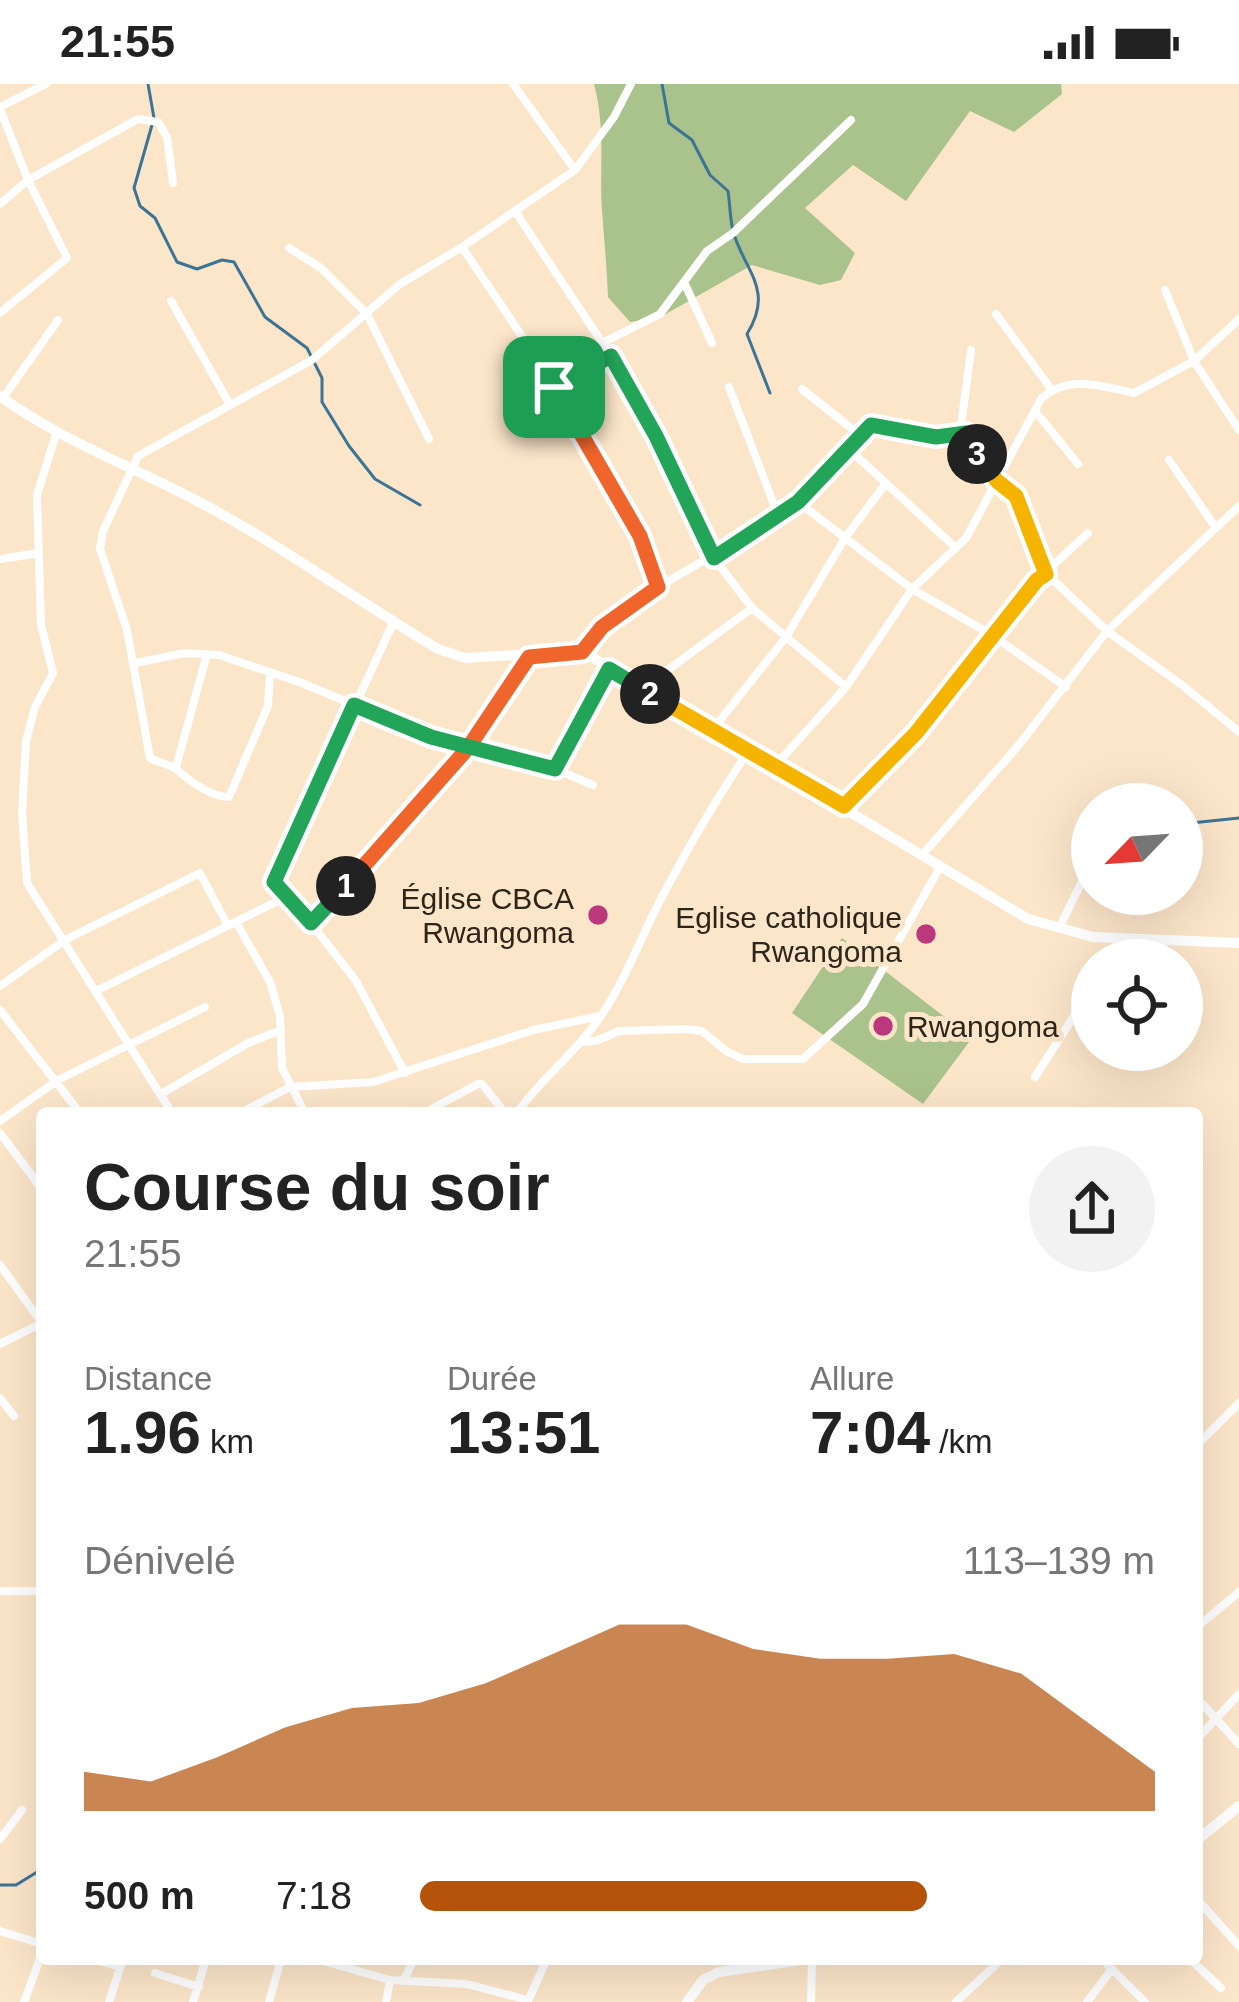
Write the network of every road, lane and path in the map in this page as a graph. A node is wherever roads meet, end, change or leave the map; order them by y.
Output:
1 (46, 84) edge
2 (512, 84) edge
3 (631, 84) edge
4 (0, 108) edge
5 (851, 120) dead end
6 (575, 170) junction
7 (28, 180) junction
8 (173, 183) dead end
9 (0, 204) edge
10 (514, 211) junction
11 (289, 248) dead end
12 (461, 248) junction
13 (684, 282) junction
14 (1165, 290) dead end
15 (171, 301) dead end
16 (0, 313) edge
17 (367, 314) junction
18 (996, 314) dead end
19 (1239, 319) edge
20 (58, 320) dead end
21 (602, 343) junction
22 (712, 343) dead end
23 (971, 350) dead end
24 (611, 356) junction
25 (1194, 361) junction
26 (554, 387) junction
27 (729, 387) dead end
28 (802, 388) dead end
29 (1051, 389) junction
30 (1, 397) edge
31 (229, 404) junction
32 (1035, 411) junction
33 (1239, 430) edge
34 (966, 433) junction
35 (56, 434) junction
36 (861, 436) junction
37 (429, 439) dead end
38 (849, 449) junction
39 (1168, 460) dead end
40 (1078, 464) dead end
41 (129, 470) junction
42 (997, 481) junction
43 (886, 484) junction
44 (798, 502) junction
45 (1238, 509) edge
46 (778, 515) junction
47 (1216, 528) junction
48 (1088, 533) dead end
49 (844, 538) junction
50 (956, 548) junction
51 (39, 553) junction
52 (714, 558) junction
53 (0, 559) edge
54 (1046, 574) junction
55 (658, 587) junction
56 (912, 589) junction
57 (752, 608) junction
58 (393, 623) junction
59 (1107, 631) junction
60 (992, 635) junction
61 (786, 637) junction
62 (582, 652) junction
63 (207, 654) junction
64 (529, 657) junction
65 (135, 663) junction
66 (609, 669) junction
67 (270, 673) junction
68 (846, 686) junction
69 (1066, 688) junction
70 (642, 689) junction
71 (354, 705) junction
72 (712, 730) junction
73 (1239, 732) edge
74 (468, 748) junction
75 (748, 750) junction
76 (775, 766) junction
77 (176, 767) junction
78 (555, 769) junction
79 (593, 785) dead end
80 (844, 806) junction
81 (922, 856) junction
82 (940, 868) junction
83 (288, 896) junction
84 (1071, 905) edge
85 (311, 923) junction
86 (232, 924) junction
87 (1059, 930) junction
88 (1120, 939) edge
89 (65, 940) junction
90 (1203, 942) edge
91 (1239, 943) edge
92 (0, 986) edge
93 (98, 991) junction
94 (205, 1007) dead end
95 (0, 1010) edge
96 (601, 1016) junction
97 (1071, 1021) edge
98 (282, 1029) junction
99 (581, 1042) junction
100 (130, 1046) junction
101 (405, 1073) junction
102 (1036, 1077) dead end
103 (58, 1080) junction
104 (290, 1087) junction
105 (161, 1094) junction
106 (76, 1107) edge
107 (169, 1107) edge
108 (252, 1107) edge
109 (301, 1107) edge
110 (435, 1107) edge
111 (500, 1107) edge
112 (522, 1107) edge
113 (0, 1121) edge
114 (0, 1133) edge
115 (36, 1182) edge
116 (0, 1265) edge
117 (36, 1315) edge
118 (36, 1326) edge
119 (0, 1344) edge
120 (0, 1398) edge
121 (1239, 1402) edge
122 (14, 1416) dead end
123 (1203, 1439) edge
124 (0, 1591) edge
125 (36, 1592) edge
126 (1239, 1592) edge
127 (1203, 1622) edge
128 (1239, 1694) edge
129 (1203, 1703) edge
130 (1217, 1718) junction
131 (1203, 1733) edge
132 (1239, 1744) edge
133 (1239, 1806) edge
134 (22, 1810) dead end
135 (1203, 1835) edge
136 (0, 1839) edge
137 (1203, 1906) edge
138 (0, 1931) edge
139 (36, 1946) edge
140 (1239, 1946) edge
141 (36, 1965) edge
142 (121, 1965) edge
143 (204, 1965) edge
144 (279, 1965) edge
145 (352, 1965) edge
146 (411, 1965) edge
147 (544, 1965) edge
148 (768, 1965) edge
149 (810, 1965) edge
150 (996, 1965) edge
151 (1108, 1965) edge
152 (1196, 1965) edge
153 (1112, 1969) junction
154 (155, 1973) dead end
155 (390, 1980) junction
156 (404, 1980) junction
157 (199, 1987) junction
158 (1221, 1988) dead end
159 (527, 2001) edge
160 (24, 2002) edge
161 (109, 2002) edge
162 (193, 2002) edge
163 (269, 2002) edge
164 (386, 2002) edge
165 (686, 2002) edge
166 (811, 2002) edge
167 (956, 2002) edge
168 (1088, 2002) edge
169 (1144, 2002) edge

1 - 4 street
2 - 6 street
3 - 6 street
4 - 7 street
5 - 13 street
6 - 10 street
7 - 8 street
7 - 9 street
7 - 16 street
10 - 12 street
10 - 21 street
11 - 17 street
12 - 17 street
12 - 26 street
13 - 21 street
13 - 22 street
14 - 25 street
15 - 31 street
17 - 31 street
17 - 37 street
18 - 29 street
19 - 25 street
20 - 30 street
21 - 24 street
23 - 34 street
24 - 26 street
24 - 52 street
25 - 29 street
25 - 33 street
26 - 55 street
27 - 46 street
28 - 36 street
29 - 32 street
30 - 35 street
31 - 41 street
32 - 40 street
32 - 42 street
34 - 36 street
34 - 42 street
35 - 41 street
35 - 51 street
36 - 38 street
38 - 43 street
38 - 44 street
39 - 47 street
41 - 58 street
41 - 65 street
42 - 50 street
42 - 54 street
43 - 49 street
43 - 50 street
44 - 46 street
44 - 49 street
45 - 47 street
46 - 52 street
47 - 59 street
48 - 54 street
49 - 56 street
49 - 61 street
50 - 56 street
51 - 53 street
51 - 89 street
52 - 55 street
52 - 57 street
54 - 59 street
54 - 60 street
55 - 62 street
56 - 60 street
56 - 68 street
57 - 61 street
57 - 70 street
58 - 64 street
58 - 71 street
59 - 69 street
59 - 73 street
60 - 69 street
60 - 80 street
61 - 68 street
61 - 72 street
62 - 64 street
62 - 66 street
63 - 65 street
63 - 67 street
63 - 77 street
64 - 74 street
65 - 77 street
66 - 70 street
66 - 78 street
67 - 71 street
67 - 77 street
68 - 76 street
69 - 81 street
70 - 72 street
71 - 74 street
71 - 83 street
72 - 75 street
74 - 78 street
74 - 85 street
75 - 76 street
75 - 96 street
76 - 80 street
78 - 79 street
80 - 81 street
81 - 82 street
82 - 87 street
82 - 99 street
83 - 85 street
83 - 86 street
84 - 87 street
85 - 101 street
86 - 89 street
86 - 93 street
86 - 98 street
87 - 88 street
89 - 92 street
89 - 93 street
90 - 91 street
93 - 100 street
94 - 100 street
95 - 103 street
96 - 99 street
96 - 101 street
97 - 102 street
98 - 104 street
98 - 105 street
99 - 112 street
100 - 103 street
100 - 105 street
101 - 104 street
103 - 106 street
103 - 113 street
104 - 108 street
104 - 109 street
105 - 107 street
110 - 111 street
114 - 115 street
116 - 117 street
118 - 119 street
120 - 122 street
121 - 123 street
124 - 125 street
126 - 127 street
128 - 130 street
129 - 130 street
130 - 131 street
130 - 132 street
133 - 135 street
134 - 136 street
137 - 140 street
138 - 139 street
141 - 160 street
142 - 161 street
143 - 157 street
144 - 163 street
145 - 155 street
146 - 156 street
147 - 159 street
148 - 165 street
149 - 166 street
150 - 167 street
151 - 153 street
152 - 158 street
153 - 168 street
153 - 169 street
154 - 157 street
155 - 156 street
155 - 164 street
156 - 159 street
157 - 162 street

